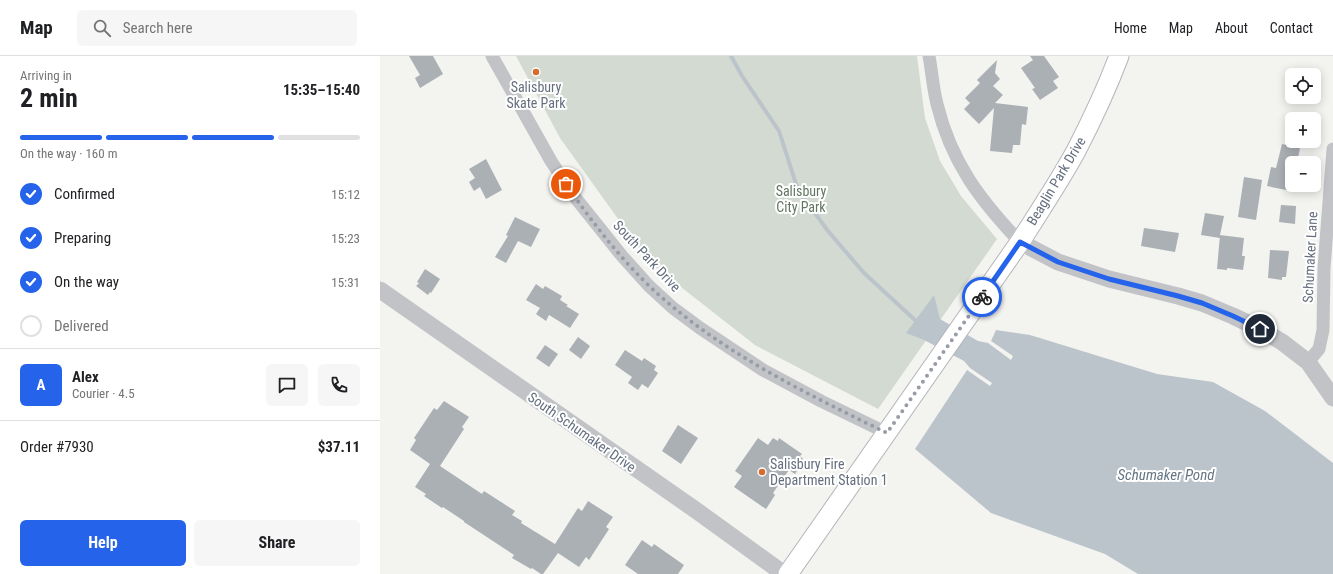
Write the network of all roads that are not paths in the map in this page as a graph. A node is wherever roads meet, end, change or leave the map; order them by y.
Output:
1 (492, 56) edge
2 (929, 56) edge
3 (1119, 56) edge
4 (1333, 149) edge
5 (1020, 242) junction
6 (380, 290) edge
7 (1308, 362) junction
8 (1333, 398) edge
9 (887, 433) junction
10 (784, 574) edge
11 (788, 574) edge

1 - 9 street, South Park Drive
2 - 5 street
3 - 5 main road, Beaglin Park Drive
4 - 7 street, Schumaker Lane
5 - 7 street
5 - 9 main road, Beaglin Park Drive
6 - 10 street, South Schumaker Drive
7 - 8 street
9 - 11 main road, Beaglin Park Drive

